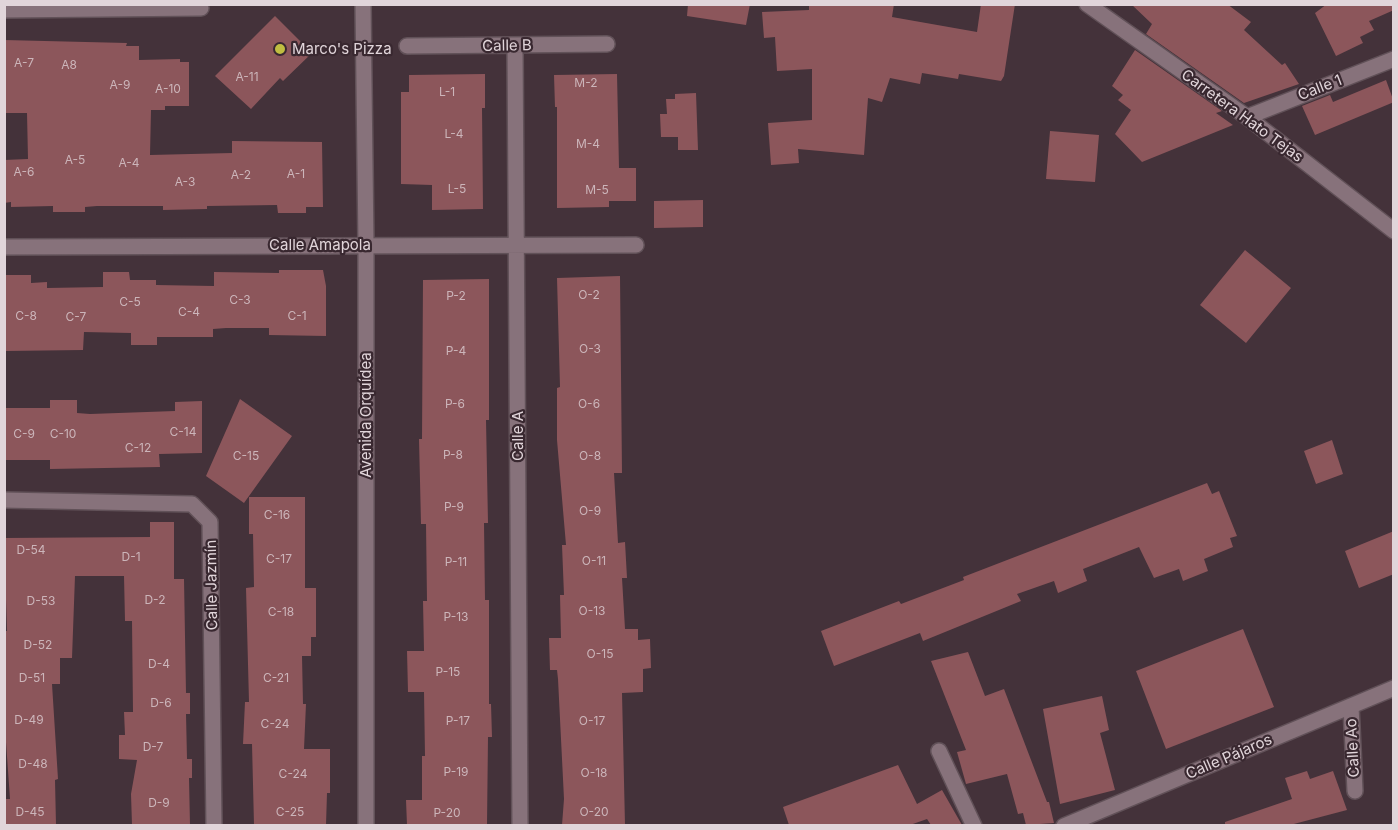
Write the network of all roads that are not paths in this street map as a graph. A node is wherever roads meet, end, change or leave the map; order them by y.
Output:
1 (363, 4) edge
2 (1087, 4) edge
3 (201, 8) dead end
4 (4, 10) edge
5 (607, 44) dead end
6 (407, 46) dead end
7 (516, 46) junction
8 (1394, 59) edge
9 (1247, 117) junction
10 (1394, 231) edge
11 (366, 245) junction
12 (517, 245) junction
13 (636, 245) dead end
14 (4, 247) edge
15 (4, 500) edge
16 (1394, 688) edge
17 (1352, 706) junction
18 (939, 751) dead end
19 (1355, 791) dead end
20 (214, 825) edge
21 (366, 825) edge
22 (520, 825) edge
23 (974, 825) edge
24 (1064, 825) edge

1 - 11 street, Avenida Orquídea
2 - 9 street, Carretera Hato Tejas
3 - 4 street
5 - 7 street, Calle B
6 - 7 street, Calle B
7 - 12 street, Calle A
8 - 9 street, Calle 1
9 - 10 street, Carretera Hato Tejas
11 - 12 street, Calle Amapola
11 - 14 street, Calle Amapola
11 - 21 street, Avenida Orquídea
12 - 13 street, Calle Amapola
12 - 22 street, Calle A
15 - 20 street, Calle Jazmín
16 - 17 street, Calle Pájaros
17 - 19 street, Calle Ao
17 - 24 street, Calle Pájaros
18 - 23 street

